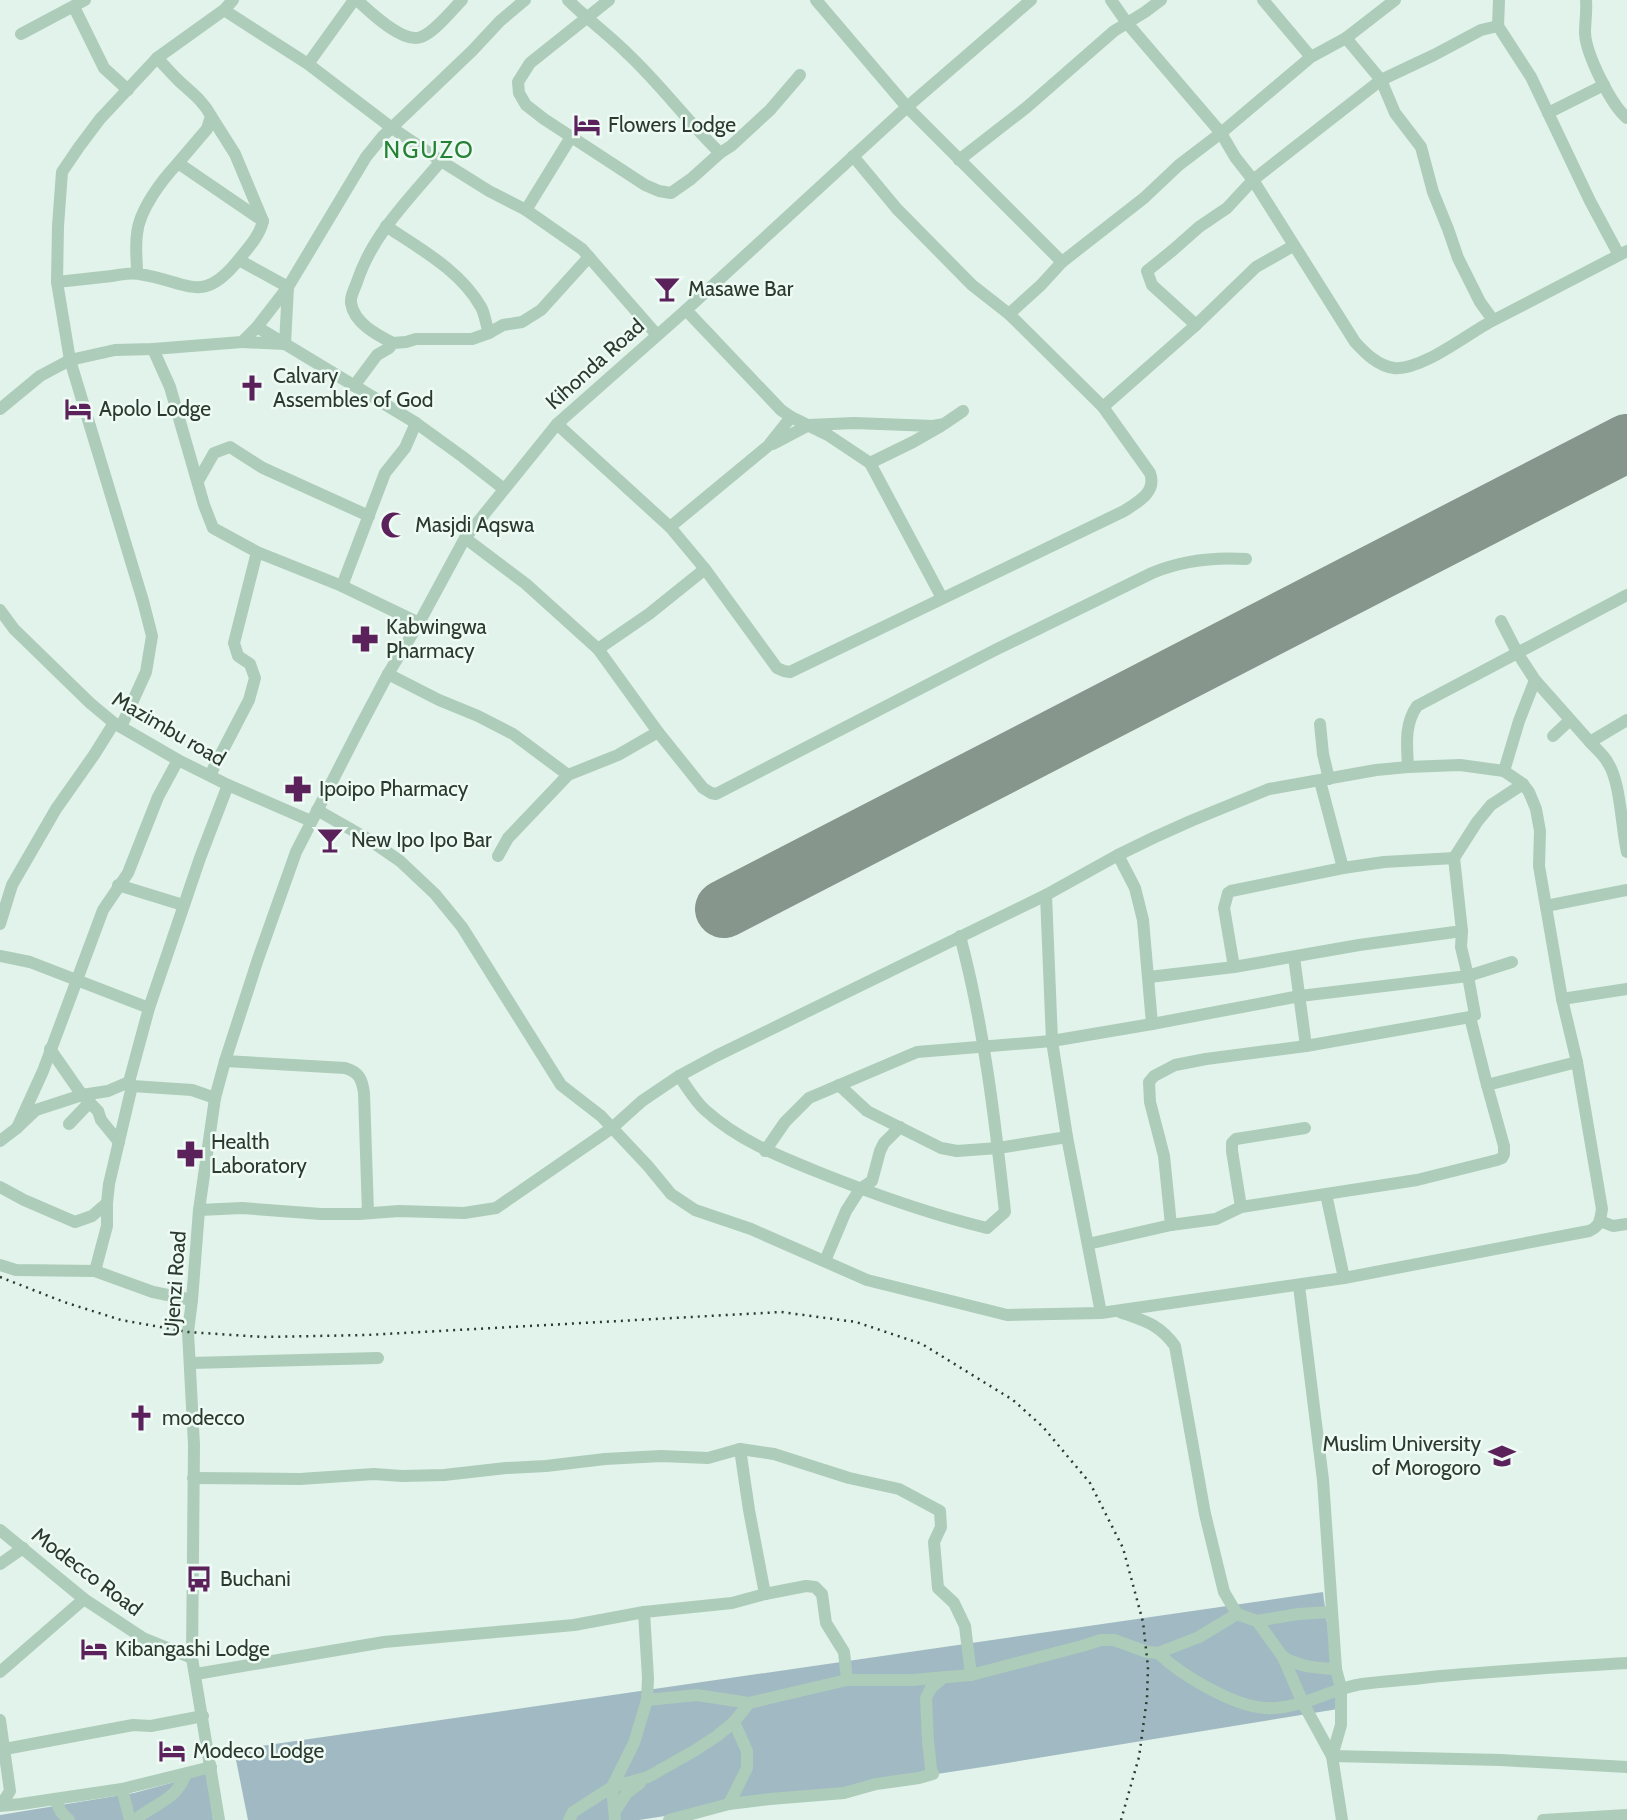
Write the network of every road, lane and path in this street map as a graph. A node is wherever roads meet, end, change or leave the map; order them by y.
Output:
1 (233, 0) edge
2 (355, 0) edge
3 (462, 0) edge
4 (525, 0) edge
5 (568, 0) edge
6 (609, 0) edge
7 (816, 0) edge
8 (1111, 0) edge
9 (1161, 0) edge
10 (1262, 0) edge
11 (1395, 0) edge
12 (1499, 0) edge
13 (1586, 0) edge
14 (1025, 2) edge
15 (79, 3) edge
16 (224, 10) junction
17 (587, 19) junction
18 (1127, 23) junction
19 (1498, 26) junction
20 (21, 34) dead end
21 (1346, 38) junction
22 (1311, 57) junction
23 (157, 58) junction
24 (308, 64) junction
25 (800, 75) dead end
26 (1381, 80) junction
27 (1604, 85) junction
28 (128, 90) junction
29 (907, 107) junction
30 (1548, 113) junction
31 (211, 116) junction
32 (1627, 118) edge
33 (392, 128) junction
34 (1221, 133) junction
35 (571, 137) junction
36 (720, 153) junction
37 (853, 156) junction
38 (959, 160) junction
39 (440, 161) junction
40 (178, 163) junction
41 (1253, 180) junction
42 (526, 210) junction
43 (263, 221) junction
44 (386, 226) junction
45 (1293, 246) junction
46 (1623, 253) edge
47 (589, 257) junction
48 (239, 260) junction
49 (1062, 262) junction
50 (136, 273) junction
51 (57, 282) junction
52 (288, 287) junction
53 (686, 310) junction
54 (1009, 314) junction
55 (1493, 320) junction
56 (1196, 325) junction
57 (257, 327) junction
58 (489, 333) junction
59 (657, 335) junction
60 (242, 342) junction
61 (393, 343) junction
62 (285, 344) junction
63 (153, 349) junction
64 (70, 360) junction
65 (354, 386) junction
66 (1103, 407) junction
67 (0, 408) edge
68 (963, 411) dead end
69 (791, 417) junction
70 (416, 424) junction
71 (556, 424) junction
72 (944, 424) junction
73 (809, 425) junction
74 (768, 446) junction
75 (870, 463) junction
76 (198, 481) junction
77 (504, 489) junction
78 (369, 516) junction
79 (670, 527) junction
80 (465, 538) junction
81 (257, 552) junction
82 (1246, 559) dead end
83 (705, 569) junction
84 (342, 586) junction
85 (1627, 595) edge
86 (942, 598) junction
87 (0, 610) edge
88 (1501, 621) dead end
89 (419, 623) junction
90 (598, 649) junction
91 (1518, 654) junction
92 (388, 674) junction
93 (1535, 680) junction
94 (1570, 720) junction
95 (1627, 720) edge
96 (1320, 724) dead end
97 (118, 725) junction
98 (658, 732) junction
99 (1553, 736) dead end
100 (1590, 742) junction
101 (178, 760) junction
102 (1408, 767) junction
103 (1504, 771) junction
104 (210, 775) junction
105 (568, 775) junction
106 (1325, 780) junction
107 (1523, 784) junction
108 (228, 785) junction
109 (1622, 790) edge
110 (314, 815) junction
111 (1627, 852) edge
112 (1118, 855) junction
113 (498, 856) dead end
114 (1454, 858) junction
115 (1343, 868) junction
116 (6, 882) edge
117 (118, 885) junction
118 (1627, 890) edge
119 (1046, 895) junction
120 (183, 905) junction
121 (1546, 906) junction
122 (0, 924) edge
123 (1462, 931) junction
124 (960, 936) junction
125 (0, 956) edge
126 (1294, 957) junction
127 (1511, 962) dead end
128 (1234, 967) junction
129 (1468, 976) junction
130 (1149, 977) junction
131 (77, 981) junction
132 (1627, 989) edge
133 (1300, 996) junction
134 (1562, 999) junction
135 (149, 1008) junction
136 (1470, 1017) junction
137 (1152, 1024) junction
138 (1052, 1041) junction
139 (983, 1046) junction
140 (1306, 1046) junction
141 (50, 1049) junction
142 (225, 1061) junction
143 (1577, 1062) junction
144 (679, 1076) junction
145 (131, 1084) junction
146 (839, 1085) junction
147 (1487, 1085) junction
148 (86, 1098) junction
149 (215, 1098) junction
150 (69, 1124) dead end
151 (900, 1127) junction
152 (17, 1128) junction
153 (612, 1128) junction
154 (1305, 1128) dead end
155 (1067, 1137) junction
156 (0, 1141) edge
157 (119, 1142) junction
158 (998, 1148) junction
159 (765, 1151) junction
160 (876, 1171) junction
161 (0, 1187) edge
162 (860, 1189) junction
163 (1326, 1194) junction
164 (884, 1197) junction
165 (107, 1203) junction
166 (1241, 1207) junction
167 (199, 1210) junction
168 (368, 1213) junction
169 (1600, 1221) junction
170 (1627, 1224) edge
171 (1171, 1225) junction
172 (1088, 1244) junction
173 (825, 1261) junction
174 (0, 1265) edge
175 (95, 1271) junction
176 (1344, 1278) junction
177 (1299, 1286) junction
178 (192, 1300) junction
179 (1117, 1311) junction
180 (1101, 1313) junction
181 (378, 1358) dead end
182 (191, 1363) junction
183 (740, 1450) junction
184 (192, 1479) junction
185 (0, 1530) edge
186 (23, 1548) junction
187 (0, 1564) edge
188 (765, 1594) junction
189 (84, 1598) junction
190 (644, 1612) junction
191 (1332, 1612) junction
192 (1237, 1614) junction
193 (1258, 1621) junction
194 (1158, 1653) junction
195 (1283, 1657) junction
196 (192, 1658) junction
197 (1627, 1663) edge
198 (1336, 1669) junction
199 (0, 1672) edge
200 (196, 1674) junction
201 (971, 1675) junction
202 (944, 1677) junction
203 (912, 1680) junction
204 (847, 1681) junction
205 (1341, 1688) junction
206 (926, 1698) junction
207 (647, 1700) junction
208 (750, 1703) junction
209 (1303, 1703) junction
210 (202, 1716) junction
211 (0, 1720) edge
212 (734, 1721) junction
213 (5, 1748) junction
214 (1332, 1756) junction
215 (211, 1767) junction
216 (1627, 1767) edge
217 (186, 1774) junction
218 (646, 1778) junction
219 (612, 1787) junction
220 (122, 1789) junction
221 (10, 1791) junction
222 (55, 1799) junction
223 (21, 1804) junction
224 (729, 1804) junction
225 (1, 1805) edge
226 (1627, 1815) edge
227 (615, 1816) edge
228 (1572, 1818) edge
229 (69, 1820) edge
230 (130, 1820) edge
231 (135, 1820) edge
232 (219, 1820) edge
233 (569, 1820) edge
234 (669, 1820) edge
235 (1342, 1820) edge
236 (1543, 1820) edge

1 - 16 street
2 - 3 street
2 - 24 street
4 - 33 street
5 - 17 street
6 - 17 street
7 - 29 street
8 - 18 street
9 - 18 street
10 - 22 street
11 - 21 street
12 - 19 street
13 - 27 street
14 - 29 street, Kihonda Road
15 - 20 street
15 - 28 street
16 - 23 street
16 - 24 street
17 - 35 street
17 - 36 street
18 - 34 street
18 - 38 street
19 - 26 street
19 - 30 street
21 - 22 street
21 - 26 street
22 - 34 street
23 - 28 street
23 - 31 street
24 - 33 street
25 - 36 street
26 - 41 street
26 - 55 street
27 - 30 street
27 - 32 street
28 - 51 street
29 - 37 street, Kihonda Road
29 - 38 street
30 - 46 street
31 - 40 street
31 - 43 street
33 - 39 street
33 - 52 street
34 - 41 street
34 - 49 street
35 - 36 street
35 - 42 street
37 - 53 street, Kihonda Road
37 - 54 street
38 - 49 street
39 - 42 street
39 - 44 street
40 - 43 street
40 - 50 street
41 - 45 street
41 - 56 street
42 - 47 street
43 - 48 street
44 - 58 street
44 - 61 street
45 - 55 street
45 - 56 street
46 - 55 street
47 - 58 street
47 - 59 street
48 - 50 street
48 - 52 street
49 - 54 street
50 - 51 street
51 - 64 street
52 - 57 street
52 - 62 street
53 - 59 street, Kihonda Road
53 - 69 street
54 - 66 street
56 - 66 street
57 - 60 street
57 - 62 street
58 - 61 street
59 - 71 street, Kihonda Road
60 - 62 street
60 - 63 street
61 - 65 street
62 - 65 street
63 - 64 street
63 - 76 street
64 - 67 street
64 - 97 street
65 - 70 street
66 - 86 street
68 - 72 street
69 - 73 street
69 - 74 street
70 - 77 street
70 - 78 street
71 - 77 street, Kihonda Road
71 - 79 street
72 - 73 street
72 - 75 street
73 - 74 street
73 - 75 street
74 - 79 street
75 - 86 street
76 - 78 street
76 - 81 street
77 - 80 street, Kihonda Road
78 - 84 street
79 - 83 street
80 - 89 street, Kihonda Road
80 - 90 street
81 - 84 street
81 - 104 street
82 - 98 street
83 - 86 street
83 - 90 street
84 - 89 street
85 - 91 street
87 - 97 street, Mazimbu road
88 - 91 street
89 - 92 street, Kihonda Road
90 - 98 street
91 - 93 street
91 - 102 street
92 - 105 street
92 - 110 street, Kihonda Road
93 - 94 street
93 - 103 street
94 - 99 street
94 - 100 street
95 - 100 street
96 - 106 street
97 - 101 street, Mazimbu road
97 - 116 street
98 - 105 street
100 - 109 street
101 - 104 street, Mazimbu road
101 - 117 street
102 - 103 street
102 - 106 street
103 - 107 street
104 - 108 street, Mazimbu road
105 - 113 street
106 - 112 street
106 - 115 street
107 - 114 street
107 - 121 street
108 - 110 street, Mazimbu road
108 - 120 street
109 - 111 street
110 - 142 street, Ujenzi Road
110 - 153 street, Mazimbu road
112 - 119 street
112 - 130 street
114 - 115 street
114 - 123 street
115 - 128 street
116 - 122 street
117 - 120 street
117 - 131 street
118 - 121 street
119 - 124 street
119 - 138 street
120 - 135 street
121 - 134 street
123 - 126 street
123 - 129 street
124 - 139 street
124 - 144 street
125 - 131 street
126 - 128 street
126 - 133 street
127 - 129 street
128 - 130 street
129 - 133 street
129 - 136 street
130 - 137 street
131 - 135 street
131 - 141 street
132 - 134 street
133 - 137 street
133 - 140 street
134 - 143 street
135 - 145 street
136 - 140 street
136 - 147 street
137 - 138 street
138 - 139 street
138 - 155 street
139 - 146 street
139 - 158 street
140 - 171 street
141 - 148 street
141 - 152 street
142 - 149 street, Ujenzi Road
142 - 168 street
143 - 147 street
143 - 169 street
144 - 153 street
144 - 159 street
145 - 148 street
145 - 149 street
145 - 157 street
146 - 151 street
146 - 159 street
147 - 163 street
148 - 150 street
148 - 152 street
148 - 157 street
149 - 167 street, Ujenzi Road
151 - 158 street
151 - 160 street
152 - 156 street
153 - 168 street
153 - 173 street, Mazimbu road
154 - 166 street
155 - 158 street
155 - 172 street
157 - 165 street
158 - 164 street
159 - 162 street
160 - 162 street
160 - 164 street
161 - 165 street
162 - 164 street
162 - 173 street
163 - 166 street
163 - 176 street
165 - 175 street
166 - 171 street
167 - 168 street
167 - 178 street, Ujenzi Road
169 - 170 street
169 - 176 street, Mazimbu road
171 - 172 street
172 - 180 street
173 - 180 street, Mazimbu road
174 - 175 street
175 - 178 street
176 - 177 street, Mazimbu road
177 - 179 street, Mazimbu road
177 - 191 street
178 - 182 street, Ujenzi Road
179 - 180 street, Mazimbu road
179 - 192 street
181 - 182 street
182 - 184 street, Ujenzi Road
183 - 184 street
183 - 188 street
183 - 201 street
184 - 196 street, Ujenzi Road
185 - 186 street, Modecco Road
186 - 187 street
186 - 189 street, Modecco Road
188 - 190 street
188 - 204 street
189 - 196 street, Modecco Road
189 - 199 street
190 - 200 street
190 - 207 street
191 - 193 street
191 - 198 street
192 - 193 street
192 - 194 street
193 - 195 street
194 - 201 street
194 - 209 street
195 - 198 street
195 - 209 street
196 - 200 street, Ujenzi Road
197 - 205 street
198 - 205 street
200 - 210 street, Ujenzi Road
201 - 202 street
202 - 203 street
202 - 206 street
203 - 204 street
203 - 206 street
204 - 208 street
205 - 209 street
205 - 214 street
206 - 224 street
207 - 208 street
207 - 219 street
208 - 212 street
209 - 214 street
210 - 213 street
210 - 215 street, Ujenzi Road
211 - 213 street
212 - 218 street
212 - 224 street
213 - 221 street
214 - 216 street
214 - 235 street
215 - 217 street
215 - 232 street, Ujenzi Road
217 - 220 street
217 - 231 street
218 - 219 street
218 - 227 street
219 - 227 street
219 - 233 street
220 - 222 street
220 - 230 street
221 - 223 street
221 - 225 street
222 - 223 street
222 - 229 street
223 - 225 street
224 - 234 street
226 - 228 street
228 - 236 street

